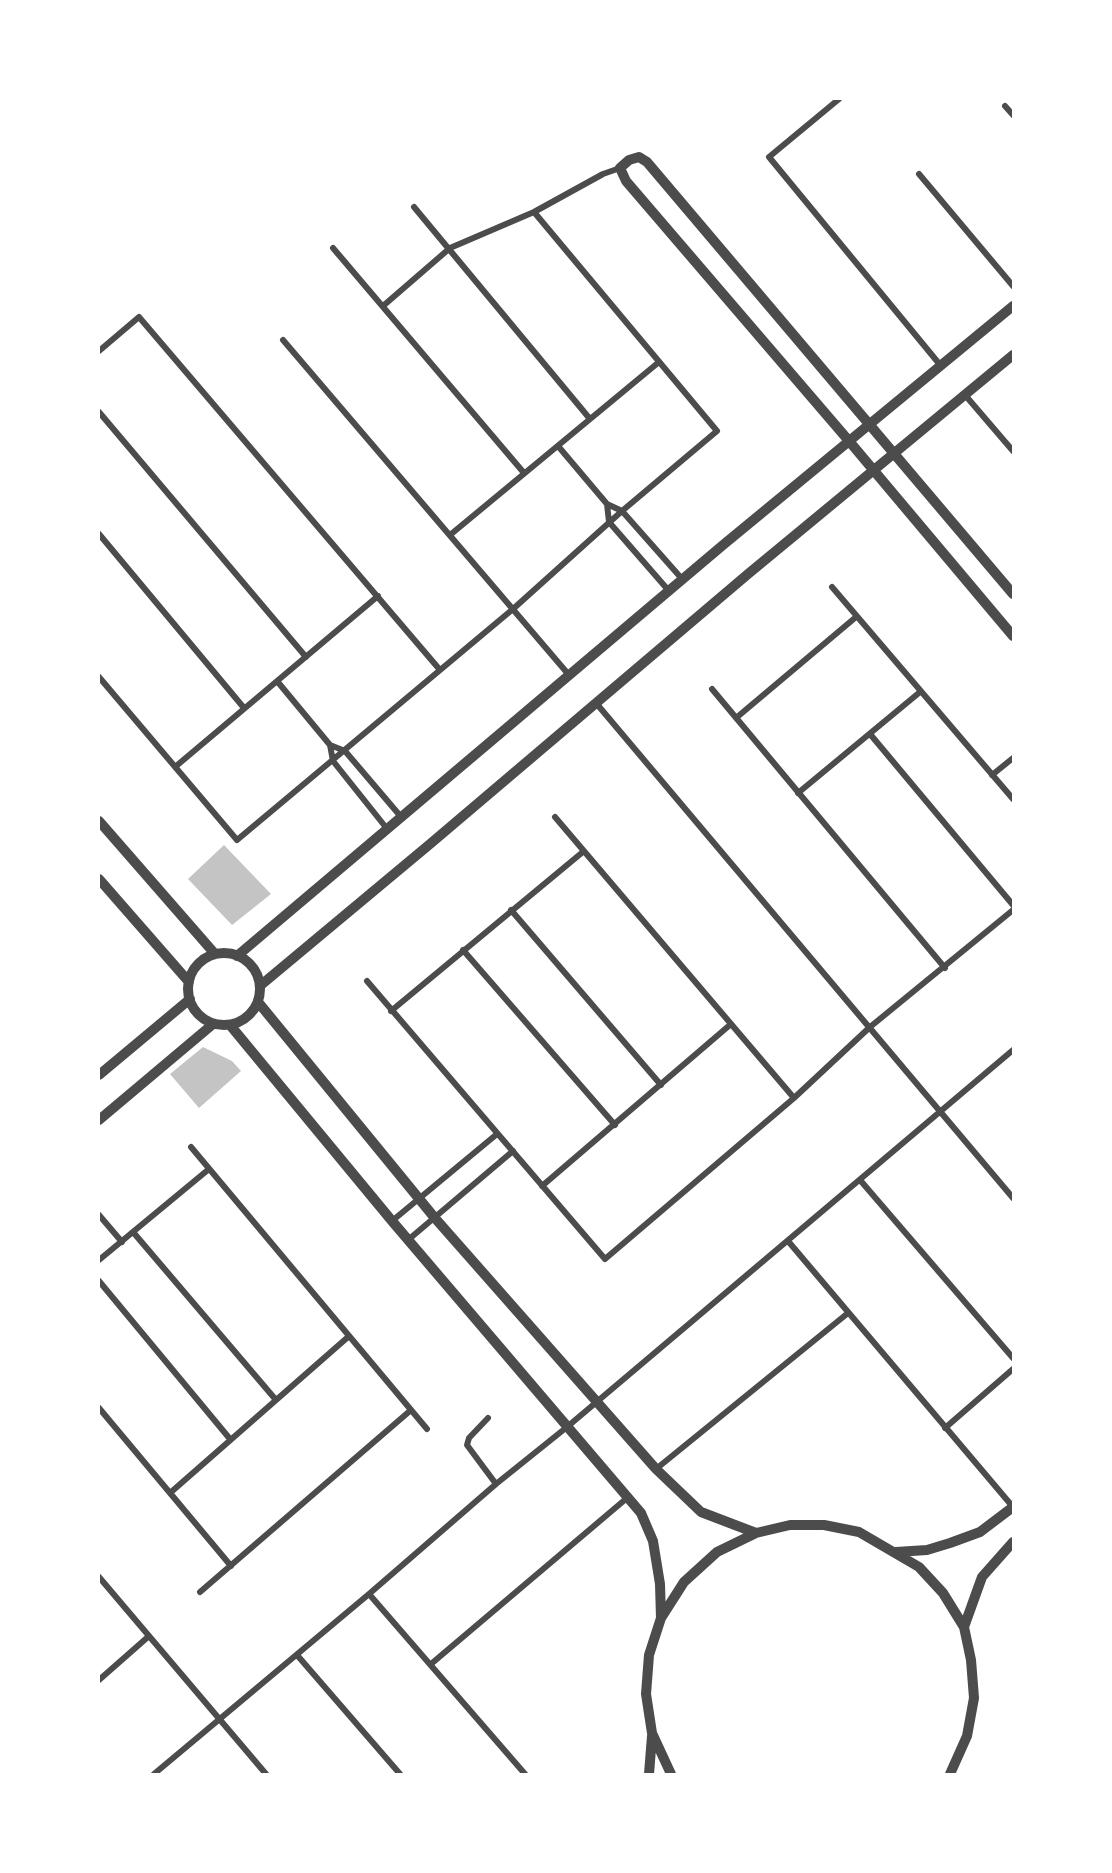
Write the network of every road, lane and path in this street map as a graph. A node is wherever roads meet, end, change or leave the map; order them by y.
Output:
1 (839, 99) edge
2 (1005, 106) dead end
3 (1013, 115) edge
4 (621, 168) junction
5 (919, 174) dead end
6 (414, 207) dead end
7 (534, 212) junction
8 (333, 248) dead end
9 (450, 248) junction
10 (1013, 286) edge
11 (383, 306) junction
12 (1013, 306) edge
13 (284, 340) dead end
14 (99, 351) edge
15 (1013, 355) edge
16 (659, 362) junction
17 (941, 366) junction
18 (965, 395) junction
19 (99, 412) edge
20 (590, 419) junction
21 (869, 425) junction
22 (849, 441) junction
23 (558, 446) junction
24 (1013, 451) edge
25 (893, 454) junction
26 (874, 470) junction
27 (524, 473) junction
28 (607, 504) junction
29 (622, 511) junction
30 (609, 522) junction
31 (99, 534) edge
32 (450, 535) junction
33 (682, 580) junction
34 (832, 587) dead end
35 (669, 591) junction
36 (1013, 594) edge
37 (378, 596) junction
38 (513, 609) junction
39 (856, 617) junction
40 (1013, 636) edge
41 (306, 657) junction
42 (440, 670) junction
43 (99, 676) edge
44 (570, 676) junction
45 (277, 681) junction
46 (712, 690) dead end
47 (920, 692) junction
48 (596, 703) junction
49 (244, 708) junction
50 (736, 718) junction
51 (870, 734) junction
52 (330, 745) junction
53 (345, 751) junction
54 (1013, 758) edge
55 (333, 761) junction
56 (175, 767) junction
57 (992, 775) junction
58 (1013, 787) edge
59 (1007, 792) junction
60 (798, 793) junction
61 (1013, 799) edge
62 (555, 817) dead end
63 (403, 818) junction
64 (99, 821) edge
65 (388, 830) junction
66 (584, 850) junction
67 (99, 879) edge
68 (1013, 905) edge
69 (511, 910) junction
70 (1013, 910) edge
71 (463, 950) junction
72 (215, 954) junction
73 (237, 956) junction
74 (945, 968) junction
75 (367, 981) dead end
76 (189, 982) junction
77 (261, 985) junction
78 (190, 999) junction
79 (258, 1002) junction
80 (391, 1011) junction
81 (213, 1024) junction
82 (731, 1024) junction
83 (230, 1025) junction
84 (870, 1027) junction
85 (1013, 1050) edge
86 (99, 1075) edge
87 (661, 1085) junction
88 (794, 1098) junction
89 (940, 1112) junction
90 (99, 1120) edge
91 (615, 1125) junction
92 (497, 1134) junction
93 (190, 1147) dead end
94 (513, 1151) junction
95 (209, 1169) junction
96 (860, 1180) junction
97 (542, 1186) junction
98 (1013, 1198) edge
99 (418, 1199) junction
100 (99, 1215) edge
101 (434, 1217) junction
102 (392, 1221) junction
103 (133, 1232) junction
104 (408, 1239) junction
105 (788, 1241) junction
106 (122, 1242) junction
107 (99, 1248) edge
108 (105, 1255) junction
109 (99, 1260) edge
110 (99, 1281) edge
111 (849, 1313) junction
112 (348, 1337) junction
113 (1013, 1358) edge
114 (1013, 1369) edge
115 (276, 1400) junction
116 (597, 1402) junction
117 (99, 1408) edge
118 (411, 1410) junction
119 (488, 1418) dead end
120 (567, 1427) junction
121 (945, 1428) junction
122 (427, 1430) dead end
123 (230, 1439) junction
124 (656, 1468) junction
125 (496, 1484) junction
126 (170, 1493) junction
127 (627, 1498) junction
128 (1013, 1507) edge
129 (756, 1533) junction
130 (1013, 1542) edge
131 (896, 1552) junction
132 (231, 1566) junction
133 (99, 1577) edge
134 (200, 1592) dead end
135 (369, 1594) junction
136 (661, 1618) junction
137 (964, 1627) junction
138 (149, 1636) junction
139 (297, 1654) junction
140 (431, 1664) junction
141 (99, 1680) edge
142 (219, 1719) junction
143 (652, 1733) junction
144 (523, 1773) edge
145 (951, 1773) edge
146 (154, 1774) edge
147 (266, 1774) edge
148 (400, 1774) edge
149 (649, 1774) edge
150 (670, 1774) edge

1 - 17 street
2 - 3 street
4 - 7 street
4 - 21 street
4 - 22 street
5 - 10 street
6 - 9 street
7 - 9 street
7 - 16 street
8 - 11 street
9 - 11 street
9 - 20 street
11 - 27 street
12 - 17 street
13 - 32 street
14 - 37 street
15 - 18 street
16 - 20 street
16 - 29 street
17 - 21 street
18 - 24 street
18 - 25 street
19 - 41 street
20 - 23 street
21 - 22 street
21 - 25 street
22 - 26 street
22 - 33 street
23 - 27 street
23 - 28 street
25 - 26 street
25 - 36 street
26 - 40 street
26 - 48 street
27 - 32 street
28 - 29 street
28 - 30 street
29 - 30 street
29 - 33 street
30 - 35 street
30 - 38 street
31 - 49 street
32 - 38 street
33 - 35 street
34 - 39 street
35 - 44 street
37 - 41 street
37 - 42 street
38 - 42 street
38 - 44 street
39 - 47 street
39 - 50 street
41 - 45 street
42 - 53 street
43 - 56 street
44 - 63 street
45 - 49 street
45 - 52 street
46 - 50 street
47 - 51 street
47 - 57 street
48 - 77 street
48 - 84 street
49 - 56 street
50 - 60 street
51 - 60 street
51 - 68 street
52 - 53 street
52 - 55 street
53 - 55 street
53 - 63 street
54 - 57 street
55 - 56 street
55 - 65 street
57 - 59 street
58 - 59 street
59 - 61 street
60 - 74 street
62 - 66 street
63 - 65 street
64 - 72 street
65 - 73 street
66 - 69 street
66 - 82 street
67 - 76 street
69 - 71 street
69 - 87 street
70 - 74 street
71 - 80 street
71 - 91 street
72 - 73 street
72 - 76 street
73 - 77 street
74 - 84 street
75 - 80 street
76 - 78 street
77 - 79 street
78 - 81 street
78 - 86 street
79 - 83 street
79 - 99 street
80 - 92 street
81 - 83 street
81 - 90 street
82 - 87 street
82 - 88 street
83 - 102 street
84 - 88 street
84 - 89 street
85 - 89 street
87 - 91 street
88 - 97 street
89 - 96 street
89 - 98 street
91 - 97 street
92 - 94 street
92 - 99 street
93 - 95 street
94 - 97 street
94 - 101 street
95 - 103 street
95 - 112 street
96 - 105 street
96 - 113 street
99 - 101 street
99 - 102 street
100 - 106 street
101 - 104 street
101 - 116 street
102 - 104 street
103 - 106 street
103 - 115 street
104 - 120 street
105 - 111 street
105 - 116 street
106 - 108 street
107 - 108 street
108 - 109 street
110 - 123 street
111 - 121 street
111 - 124 street
112 - 115 street
112 - 118 street
114 - 121 street
115 - 123 street
116 - 120 street
116 - 124 street
117 - 126 street
118 - 122 street
118 - 132 street
119 - 125 street
120 - 125 street
120 - 127 street
121 - 128 street
123 - 126 street
124 - 129 street
125 - 135 street
126 - 132 street
127 - 136 street
127 - 140 street
128 - 131 street
129 - 131 street
129 - 136 street
130 - 137 street
131 - 137 street
132 - 134 street
133 - 138 street
135 - 139 street
135 - 140 street
136 - 143 street
137 - 145 street
138 - 141 street
138 - 142 street
139 - 142 street
139 - 148 street
140 - 144 street
142 - 146 street
142 - 147 street
143 - 149 street
143 - 150 street

